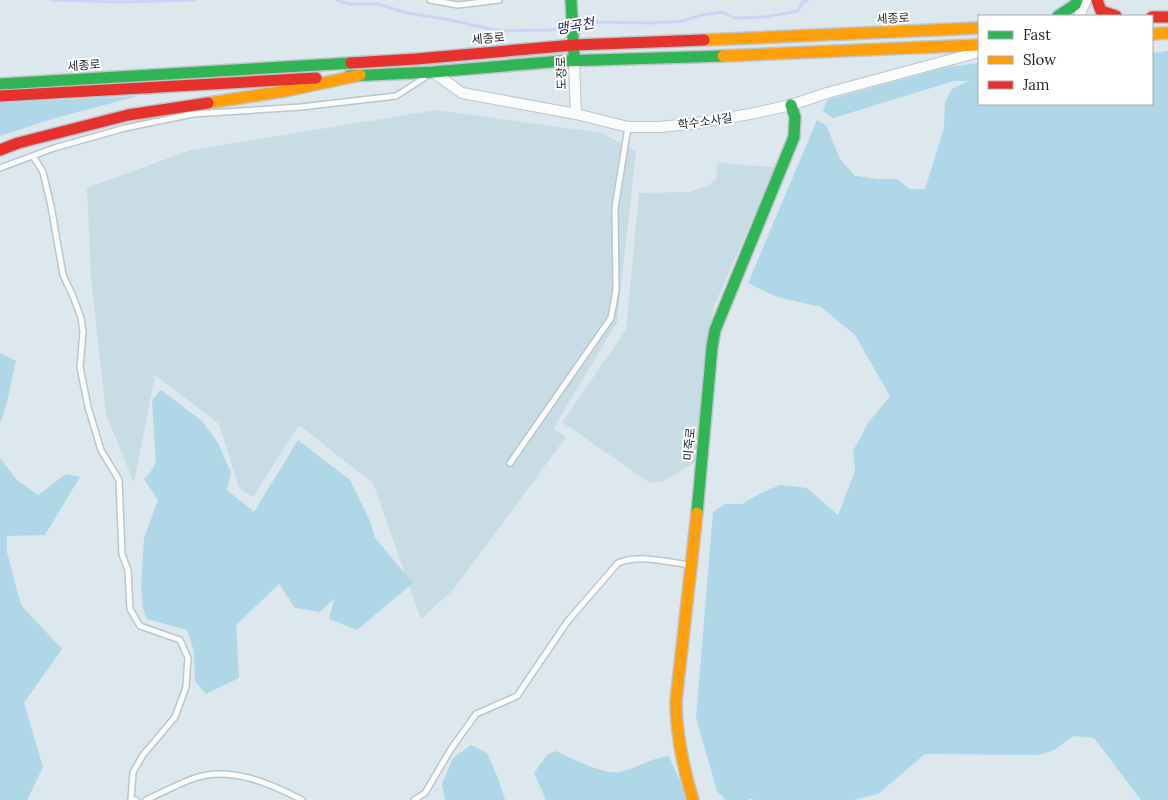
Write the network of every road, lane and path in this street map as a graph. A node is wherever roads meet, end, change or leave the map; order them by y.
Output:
1 (430, 0) edge
2 (499, 0) edge
3 (1077, 0) edge
4 (1086, 0) edge
5 (1097, 0) edge
6 (571, 3) edge
7 (1060, 15) edge
8 (1079, 15) edge
9 (1113, 15) edge
10 (1153, 17) edge
11 (1168, 17) edge
12 (978, 28) edge
13 (1168, 33) edge
14 (1153, 34) edge
15 (574, 39) junction
16 (978, 45) edge
17 (978, 52) edge
18 (574, 61) junction
19 (433, 72) junction
20 (360, 75) junction
21 (0, 84) edge
22 (0, 96) edge
23 (791, 105) junction
24 (576, 114) junction
25 (628, 127) junction
26 (0, 150) edge
27 (33, 156) junction
28 (0, 168) edge
29 (510, 463) dead end
30 (692, 565) junction
31 (136, 800) edge
32 (146, 800) edge
33 (302, 800) edge
34 (414, 800) edge
35 (693, 800) edge

1 - 2 lane
3 - 7 main road
4 - 8 street
5 - 9 main road
6 - 15 main road, 도장로
10 - 11 main road
12 - 15 main road, 세종로
13 - 14 main road
15 - 18 main road, 도장로
15 - 21 main road, 세종로
16 - 18 main road
17 - 23 street, 학수소사길
18 - 19 main road
18 - 24 street, 도장로
19 - 20 main road
19 - 24 street, 학수소사길
19 - 27 lane
20 - 22 main road
20 - 26 main road
23 - 25 street, 학수소사길
23 - 30 main road, 미죽로
24 - 25 street, 학수소사길
25 - 29 lane
27 - 28 lane
27 - 31 lane
30 - 34 lane
30 - 35 main road, 미죽로
32 - 33 lane

